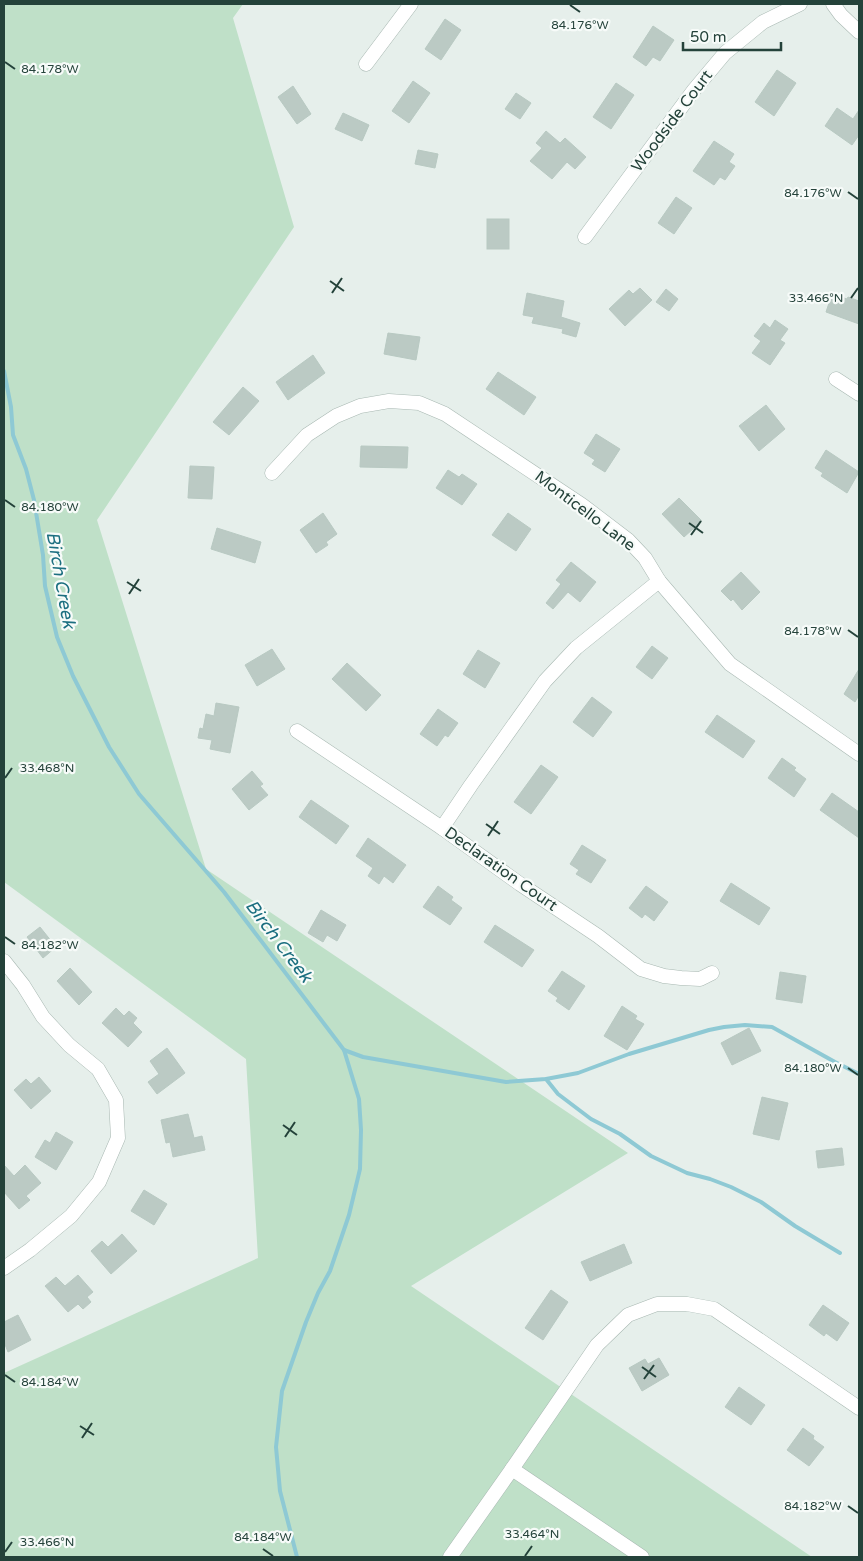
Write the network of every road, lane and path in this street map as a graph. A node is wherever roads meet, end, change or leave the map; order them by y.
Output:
1 (411, 4) edge
2 (800, 4) edge
3 (833, 4) edge
4 (859, 32) edge
5 (366, 64) dead end
6 (585, 237) dead end
7 (836, 379) dead end
8 (859, 394) edge
9 (272, 473) dead end
10 (659, 581) junction
11 (297, 731) dead end
12 (859, 754) edge
13 (442, 828) junction
14 (4, 961) edge
15 (712, 973) dead end
16 (4, 1268) edge
17 (859, 1408) edge
18 (512, 1469) junction
19 (450, 1557) edge
20 (642, 1557) edge

1 - 5 street
2 - 6 street, Woodside Court
3 - 4 street
7 - 8 street
9 - 10 street, Monticello Lane
10 - 12 street, Monticello Lane
10 - 13 street
11 - 13 street, Declaration Court
13 - 15 street, Declaration Court
14 - 16 street
17 - 18 street
18 - 19 street
18 - 20 street

